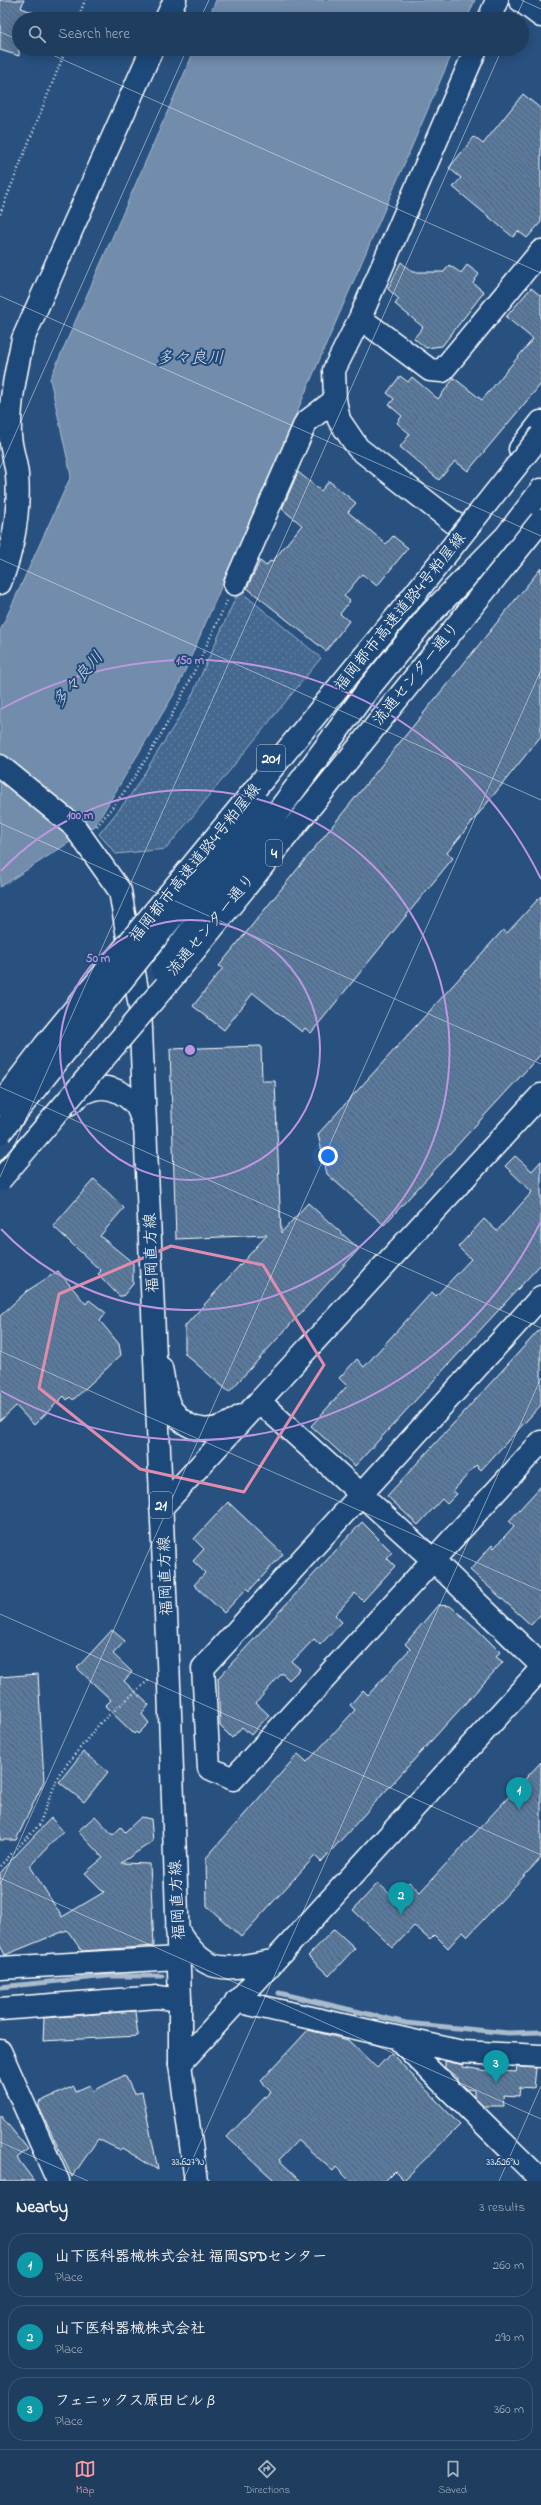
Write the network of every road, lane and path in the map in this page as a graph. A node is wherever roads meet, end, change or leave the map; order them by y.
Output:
1 (85, 0) edge
2 (174, 0) edge
3 (497, 0) edge
4 (520, 0) edge
5 (81, 12) edge
6 (169, 12) edge
7 (492, 12) edge
8 (541, 16) edge
9 (63, 56) edge
10 (149, 56) edge
11 (473, 56) edge
12 (0, 214) edge
13 (541, 251) edge
14 (360, 318) junction
15 (335, 400) junction
16 (541, 422) edge
17 (541, 435) edge
18 (541, 490) edge
19 (541, 518) edge
20 (541, 521) edge
21 (458, 526) junction
22 (428, 562) junction
23 (0, 583) edge
24 (235, 584) joint
25 (0, 766) edge
26 (85, 840) junction
27 (129, 933) junction
28 (140, 1007) junction
29 (91, 1073) junction
30 (0, 1095) edge
31 (541, 1095) edge
32 (0, 1104) edge
33 (146, 1130) junction
34 (0, 1133) edge
35 (37, 1137) junction
36 (0, 1180) edge
37 (541, 1297) edge
38 (154, 1341) junction
39 (260, 1402) junction
40 (541, 1442) edge
41 (360, 1494) junction
42 (161, 1508) junction
43 (433, 1560) junction
44 (541, 1664) edge
45 (541, 1669) edge
46 (168, 1671) junction
47 (0, 1866) edge
48 (177, 1928) junction
49 (178, 1958) junction
50 (272, 1961) junction
51 (0, 1968) edge
52 (180, 2000) junction
53 (236, 2001) junction
54 (0, 2009) edge
55 (396, 2037) junction
56 (0, 2051) edge
57 (541, 2056) edge
58 (180, 2064) junction
59 (541, 2180) edge
60 (58, 2181) edge
61 (196, 2181) edge

1 - 5 path
2 - 6 main road
3 - 7 main road
4 - 8 main road
9 - 12 path
10 - 23 main road
11 - 14 main road
13 - 14 main road
14 - 15 main road
15 - 21 main road
15 - 24 main road
16 - 21 main road, 201
17 - 32 main road, 福岡都市高速道路4号粕屋線, bridge
18 - 29 main road, bridge
19 - 28 main road, 流通センター通り
20 - 29 main road, 4, bridge
21 - 22 main road, 201
22 - 27 main road, 201
22 - 34 main road, bridge
24 - 26 path
25 - 26 main road, 21
26 - 27 main road, 福岡直方線 / 21
27 - 28 main road, 福岡直方線 / 21
27 - 30 main road, 201
28 - 33 main road, 福岡直方線 / 21
28 - 35 main road, 流通センター通り
29 - 36 main road, 4, bridge
31 - 39 main road
33 - 35 main road
33 - 38 main road, 福岡直方線 / 21
35 - 36 main road, 流通センター通り
37 - 41 main road
38 - 39 main road
38 - 42 main road, 福岡直方線 / 21
39 - 41 main road
39 - 42 main road
40 - 43 main road
41 - 43 main road
41 - 43 main road
42 - 46 main road, 福岡直方線 / 21
43 - 44 main road
45 - 50 main road
46 - 47 path
46 - 48 main road, 福岡直方線 / 21
48 - 49 main road, 福岡直方線 / 21
48 - 50 main road
49 - 51 main road
49 - 52 main road, 福岡直方線 / 21
50 - 53 main road
52 - 54 main road
52 - 58 main road, 福岡直方線 / 21
53 - 55 main road
53 - 58 main road
55 - 57 main road
55 - 59 main road
56 - 60 main road
58 - 61 main road, 福岡直方線 / 21

